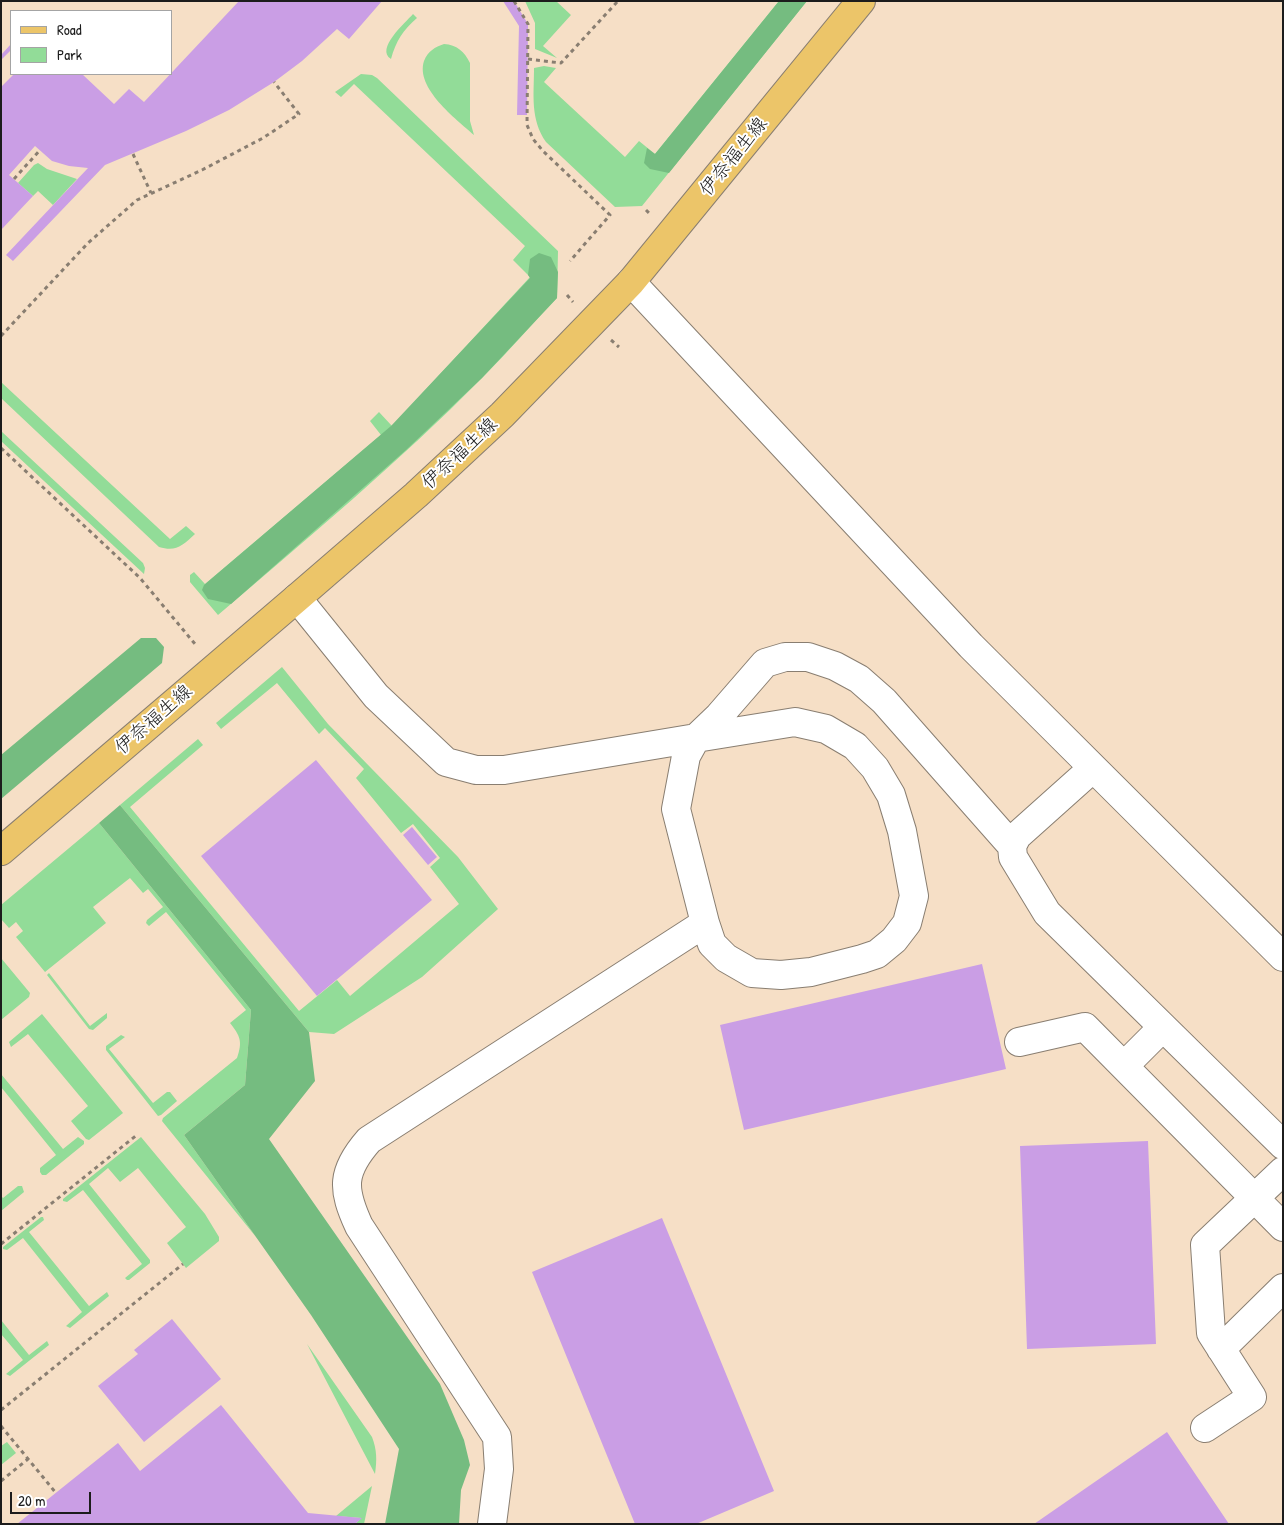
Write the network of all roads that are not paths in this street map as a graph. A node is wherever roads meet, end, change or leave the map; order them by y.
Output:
1 (861, 1) edge
2 (631, 282) junction
3 (297, 598) junction
4 (696, 738) junction
5 (1093, 768) junction
6 (1012, 846) junction
7 (1, 851) edge
8 (704, 923) junction
9 (1283, 956) edge
10 (1163, 1027) junction
11 (1019, 1042) dead end
12 (1124, 1066) junction
13 (1283, 1145) edge
14 (1283, 1171) edge
15 (1254, 1198) junction
16 (1283, 1227) edge
17 (1283, 1288) edge
18 (1221, 1349) junction
19 (1205, 1428) dead end
20 (492, 1524) edge

1 - 2 main road, 伊奈福生線
2 - 3 main road, 伊奈福生線
2 - 5 street
3 - 4 street
3 - 7 main road, 伊奈福生線
4 - 6 street
4 - 8 street
4 - 8 street
5 - 6 street
5 - 9 street
6 - 10 street
8 - 20 street
10 - 12 street
10 - 13 street
11 - 12 street
12 - 15 street
14 - 15 street
15 - 16 street
15 - 18 street
17 - 18 street
18 - 19 street

